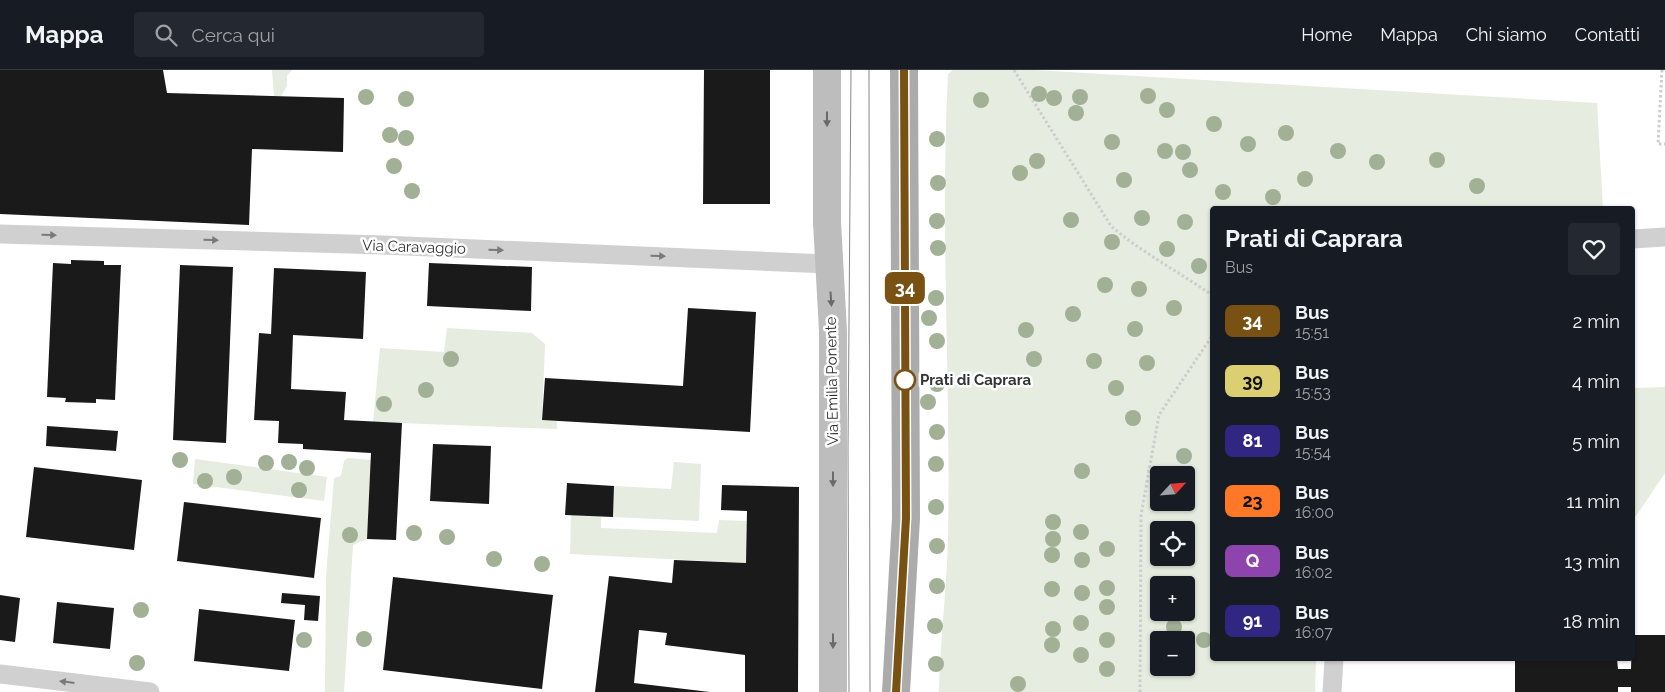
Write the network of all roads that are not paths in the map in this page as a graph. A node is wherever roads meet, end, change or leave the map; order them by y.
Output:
1 (827, 70) edge
2 (904, 70) edge
3 (0, 234) edge
4 (1665, 237) edge
5 (1635, 239) edge
6 (828, 264) junction
7 (1334, 661) edge
8 (0, 674) edge
9 (150, 692) edge
10 (833, 692) edge
11 (896, 692) edge
12 (1332, 692) edge

1 -> 6 street, Via Emilia Ponente
2 - 11 main road
3 -> 6 lane, Via Caravaggio
4 - 5 lane
6 -> 10 street, Via Emilia Ponente
7 - 12 lane
9 -> 8 lane

